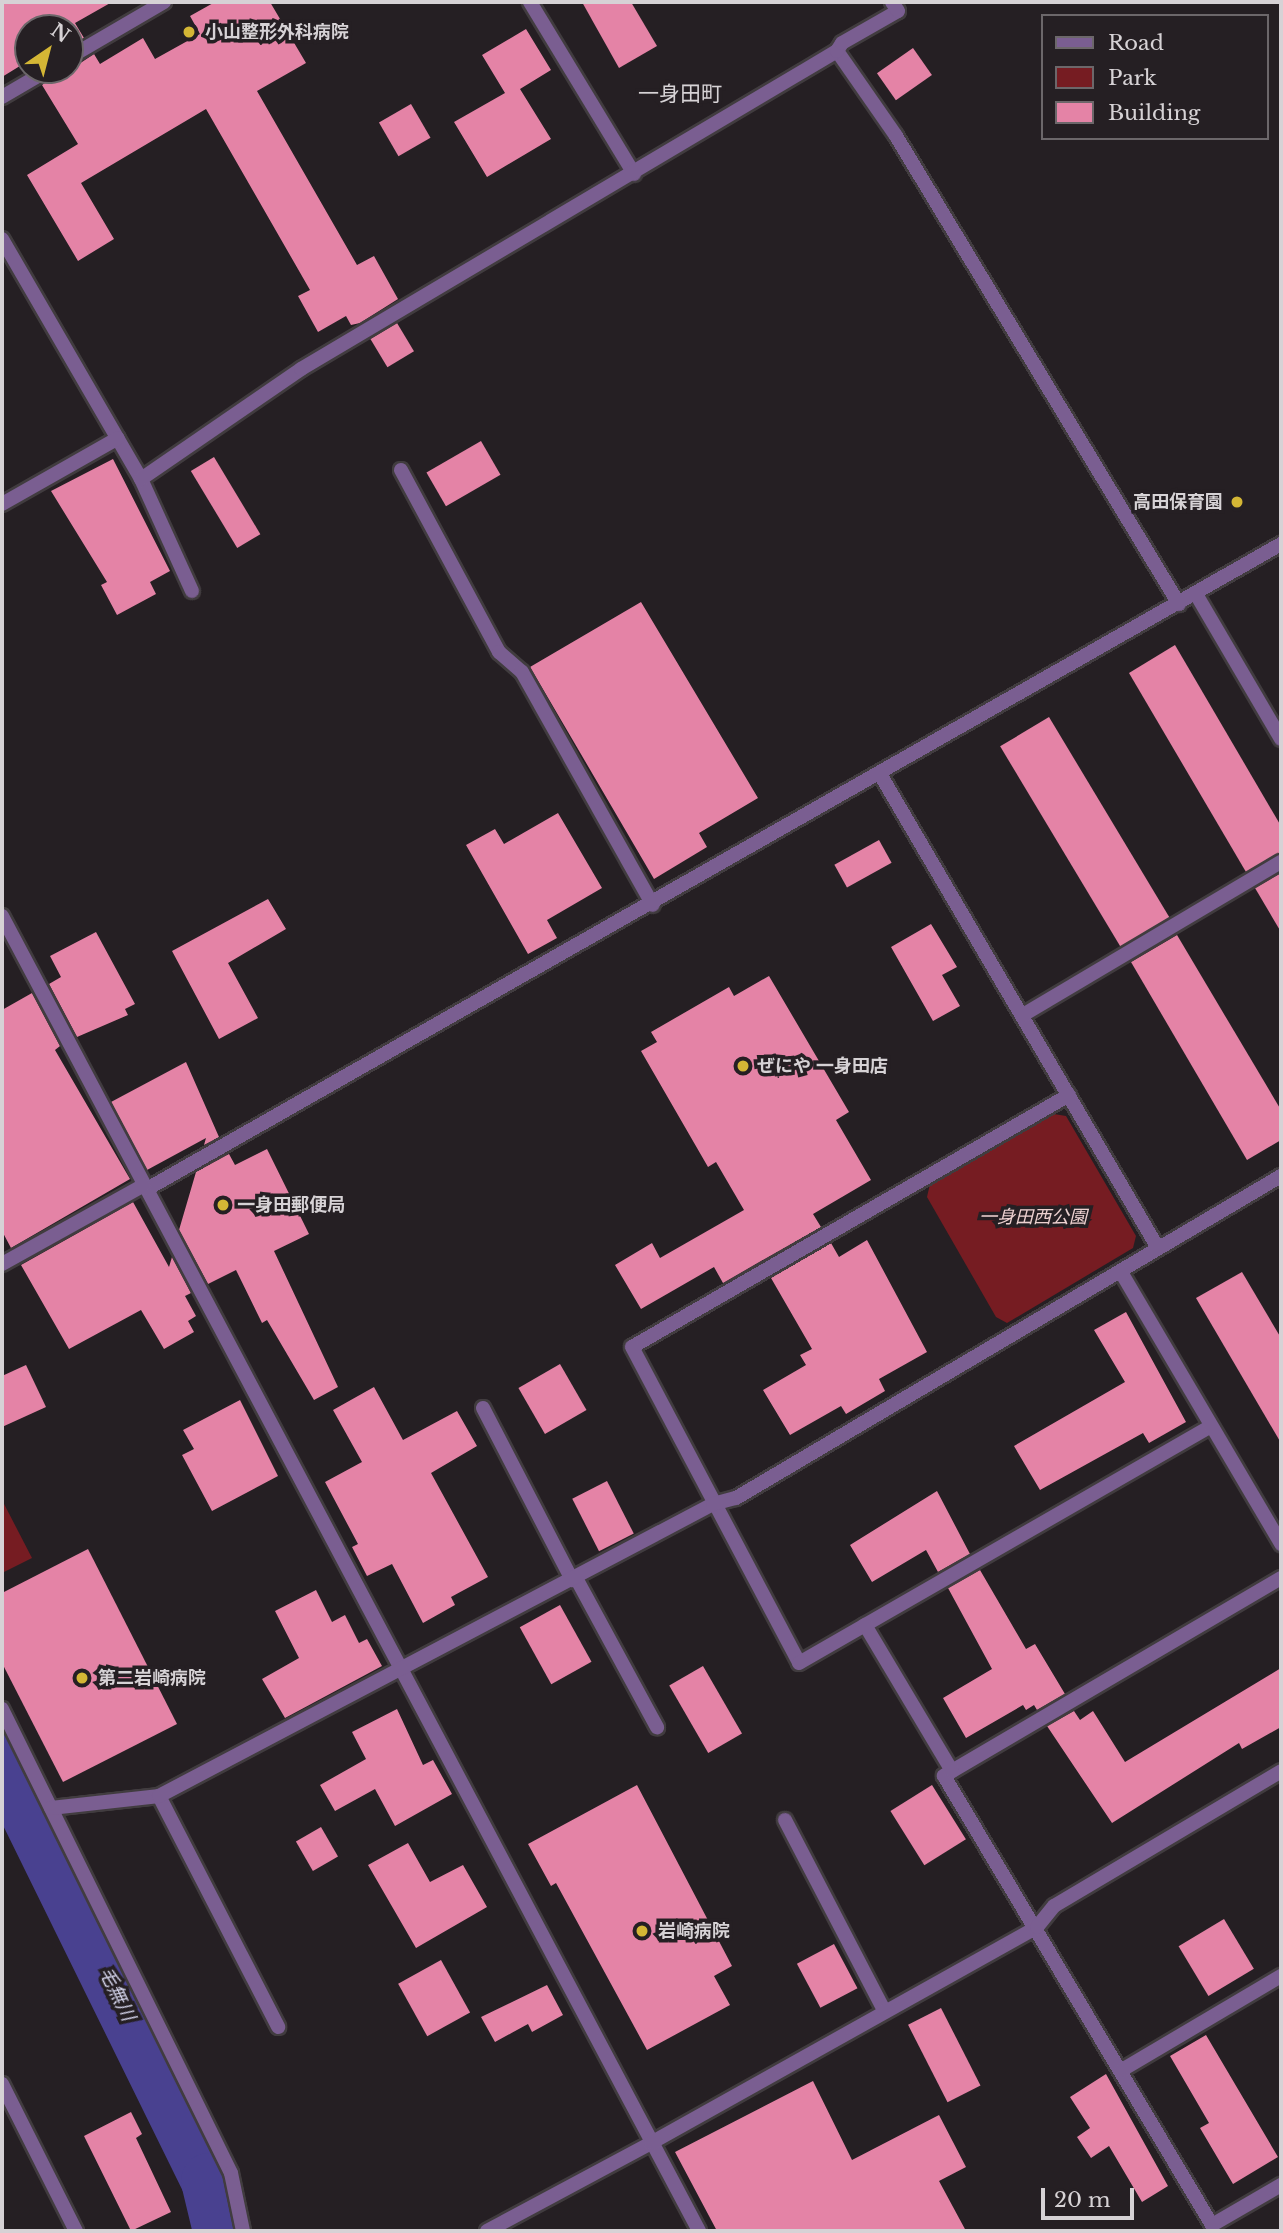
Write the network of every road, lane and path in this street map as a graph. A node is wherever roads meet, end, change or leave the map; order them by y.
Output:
1 (164, 2) edge
2 (530, 2) edge
3 (892, 2) edge
4 (84, 49) edge
5 (837, 51) junction
6 (24, 84) edge
7 (2, 97) edge
8 (634, 174) junction
9 (2, 240) edge
10 (118, 438) junction
11 (401, 470) dead end
12 (141, 479) junction
13 (2, 504) edge
14 (1281, 544) edge
15 (192, 591) dead end
16 (1196, 594) junction
17 (1178, 604) junction
18 (1281, 739) edge
19 (880, 774) junction
20 (1281, 862) edge
21 (653, 905) junction
22 (2, 916) edge
23 (1023, 1015) junction
24 (1069, 1096) junction
25 (1281, 1176) edge
26 (145, 1187) junction
27 (1158, 1248) junction
28 (2, 1264) edge
29 (1121, 1272) junction
30 (483, 1408) dead end
31 (1211, 1426) junction
32 (713, 1504) junction
33 (1281, 1544) edge
34 (1281, 1578) edge
35 (574, 1579) junction
36 (865, 1625) junction
37 (399, 1668) junction
38 (2, 1709) edge
39 (657, 1727) dead end
40 (1281, 1770) edge
41 (952, 1771) junction
42 (159, 1796) junction
43 (51, 1808) junction
44 (785, 1820) dead end
45 (1037, 1927) junction
46 (1281, 1976) edge
47 (885, 2012) junction
48 (278, 2027) dead end
49 (1122, 2070) junction
50 (2, 2084) edge
51 (651, 2143) junction
52 (1281, 2185) edge
53 (76, 2231) edge
54 (243, 2231) edge
55 (487, 2231) edge
56 (699, 2231) edge

1 - 4 street
2 - 8 street
3 - 5 street
5 - 8 street
5 - 17 street
6 - 7 street
8 - 12 street
9 - 10 street
10 - 12 street
10 - 13 street
11 - 21 street
12 - 15 street
14 - 16 street
16 - 17 street
16 - 18 street
17 - 19 street
19 - 21 street
19 - 23 street
20 - 23 street
21 - 26 street
22 - 26 street
23 - 24 street
24 - 27 street
24 - 32 street
25 - 27 street
26 - 28 street
26 - 37 street
27 - 29 street
29 - 31 street
29 - 32 street
30 - 35 street
31 - 33 street
31 - 36 street
32 - 35 street
32 - 36 street
34 - 41 street
35 - 37 street
35 - 39 street
36 - 41 street
37 - 42 street
37 - 51 street
38 - 43 street
40 - 45 street
41 - 45 street
42 - 43 street
42 - 48 street
43 - 54 street
44 - 47 street
45 - 47 street
45 - 49 street
46 - 49 street
47 - 51 street
49 - 52 street
50 - 53 street
51 - 55 street
51 - 56 street

